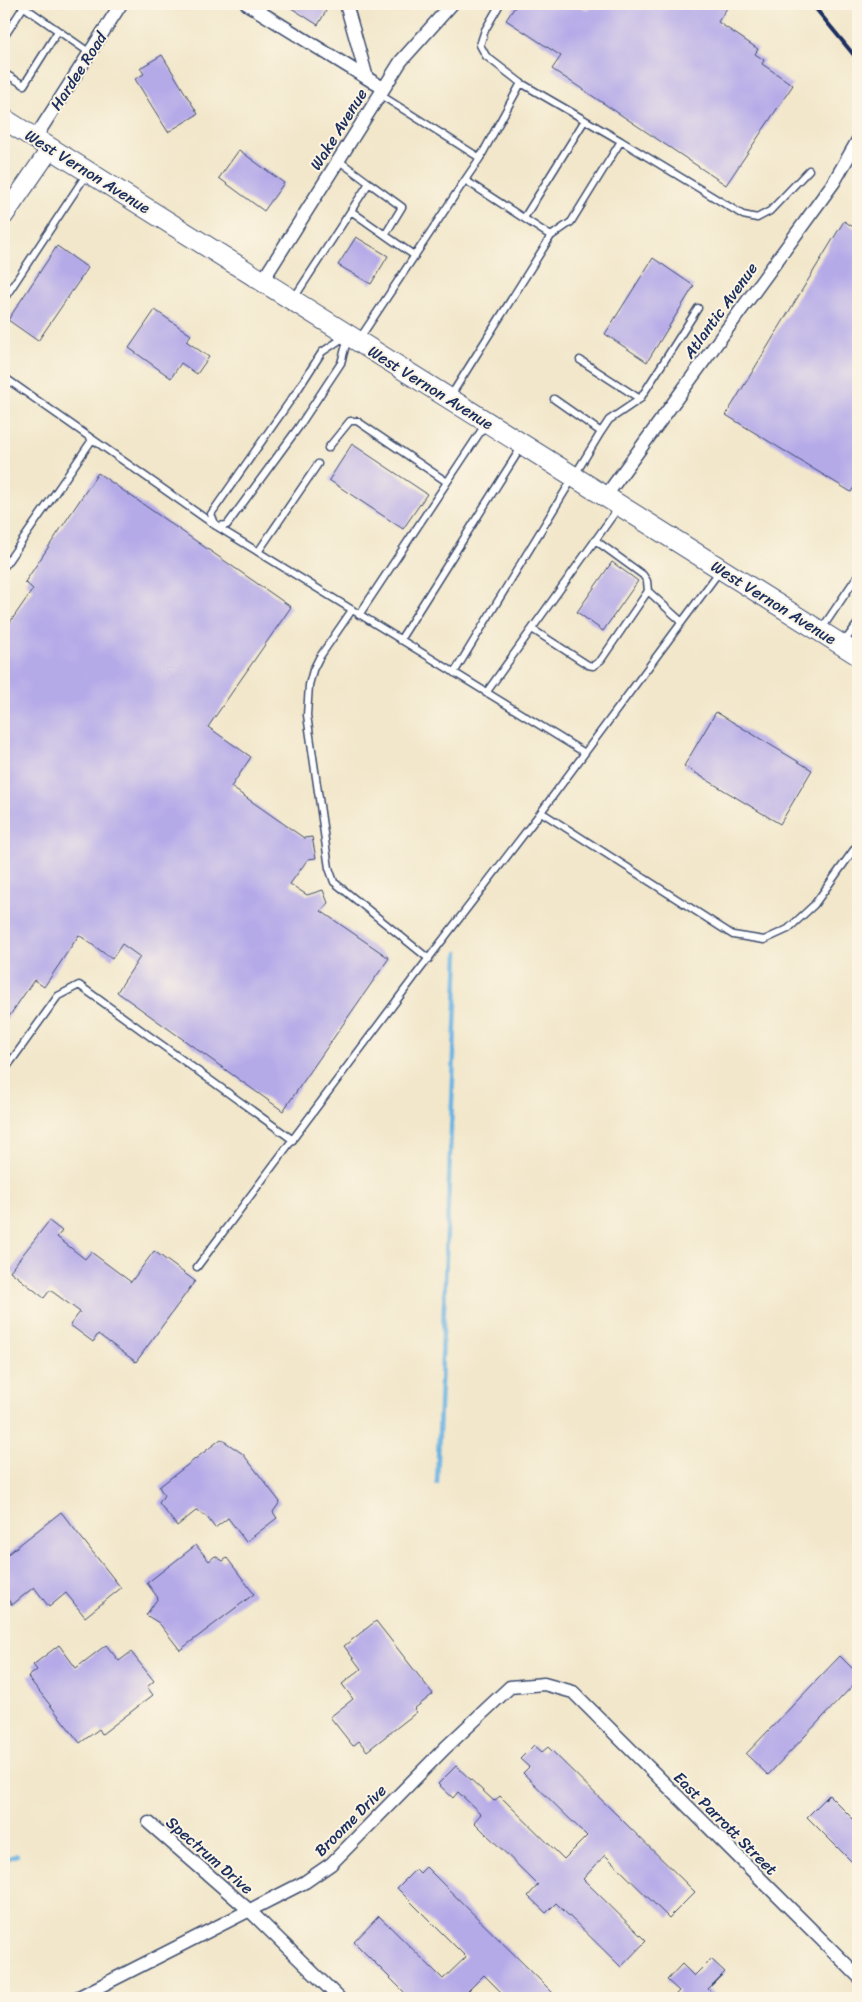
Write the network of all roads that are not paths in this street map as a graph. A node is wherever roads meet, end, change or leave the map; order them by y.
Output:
1 (121, 4) edge
2 (247, 4) edge
3 (346, 4) edge
4 (452, 4) edge
5 (500, 4) edge
6 (22, 5) edge
7 (58, 31) junction
8 (4, 37) edge
9 (90, 53) junction
10 (4, 74) edge
11 (367, 78) junction
12 (521, 83) junction
13 (381, 91) junction
14 (4, 119) edge
15 (584, 120) junction
16 (858, 140) edge
17 (622, 141) junction
18 (43, 143) junction
19 (480, 158) junction
20 (338, 160) junction
21 (809, 170) dead end
22 (88, 172) junction
23 (465, 180) junction
24 (369, 183) junction
25 (351, 211) junction
26 (4, 216) edge
27 (524, 218) junction
28 (385, 235) junction
29 (550, 236) junction
30 (415, 256) junction
31 (263, 280) junction
32 (4, 299) edge
33 (293, 299) junction
34 (698, 308) dead end
35 (354, 337) junction
36 (580, 360) dead end
37 (4, 377) edge
38 (450, 398) junction
39 (554, 399) dead end
40 (640, 399) junction
41 (487, 422) junction
42 (601, 432) junction
43 (92, 440) junction
44 (523, 445) junction
45 (328, 448) dead end
46 (318, 464) dead end
47 (573, 476) junction
48 (448, 482) junction
49 (612, 502) junction
50 (216, 526) junction
51 (596, 540) junction
52 (258, 552) junction
53 (4, 567) edge
54 (721, 569) junction
55 (858, 576) edge
56 (648, 591) junction
57 (352, 610) junction
58 (359, 614) junction
59 (682, 622) junction
60 (858, 623) edge
61 (532, 629) junction
62 (820, 631) junction
63 (400, 640) junction
64 (850, 650) edge
65 (454, 673) junction
66 (486, 693) junction
67 (585, 754) junction
68 (541, 812) junction
69 (858, 844) edge
70 (429, 958) junction
71 (4, 1072) edge
72 (293, 1140) junction
73 (197, 1267) dead end
74 (572, 1692) joint
75 (149, 1823) dead end
76 (250, 1911) junction
77 (858, 1976) edge
78 (91, 1995) edge
79 (77, 1998) edge
80 (339, 1998) edge

1 - 9 street, Hardee Road
2 - 11 street
3 - 11 street
4 - 13 street, Wake Avenue
5 - 12 lane
6 - 7 lane
6 - 8 lane
7 - 9 lane
7 - 10 lane
9 - 18 street, Hardee Road
11 - 13 street
12 - 15 lane
12 - 19 lane
13 - 19 lane
13 - 20 street, Wake Avenue
14 - 18 main road, West Vernon Avenue
15 - 17 lane
15 - 27 lane
16 - 49 street, Atlantic Avenue
17 - 21 lane
17 - 29 lane
18 - 22 main road, West Vernon Avenue
18 - 26 street, Hardee Road
19 - 23 lane
20 - 24 lane
20 - 31 street, Wake Avenue
22 - 31 main road, West Vernon Avenue
22 - 32 lane
23 - 27 lane
23 - 30 lane
24 - 25 lane
24 - 28 lane
25 - 28 lane
25 - 33 lane
27 - 29 lane
28 - 30 lane
29 - 38 lane
30 - 35 lane
31 - 33 main road, West Vernon Avenue
33 - 35 main road, West Vernon Avenue
34 - 40 lane
35 - 38 main road, West Vernon Avenue
35 - 50 lane
35 - 50 lane
36 - 40 lane
37 - 43 lane
38 - 41 main road, West Vernon Avenue
39 - 42 lane
40 - 42 lane
41 - 44 main road, West Vernon Avenue
41 - 48 lane
42 - 47 lane
43 - 50 lane
43 - 53 lane
44 - 47 main road, West Vernon Avenue
44 - 63 lane
45 - 48 lane
46 - 52 lane
47 - 49 main road, West Vernon Avenue
47 - 65 lane
48 - 58 lane
49 - 51 lane
49 - 54 main road, West Vernon Avenue
50 - 52 lane
51 - 56 lane
51 - 61 lane
52 - 57 lane
54 - 59 lane
54 - 62 main road, West Vernon Avenue
55 - 62 lane
56 - 59 lane
56 - 61 lane
57 - 58 lane
57 - 70 lane
58 - 63 lane
59 - 67 lane
60 - 64 lane
61 - 66 lane
62 - 64 main road, West Vernon Avenue
63 - 65 lane
65 - 66 lane
66 - 67 lane
67 - 68 lane
68 - 69 lane
68 - 70 lane
70 - 72 lane
71 - 72 lane
72 - 73 lane
74 - 76 street, Broome Drive
74 - 77 street, East Parrott Street
75 - 76 street, Spectrum Drive
76 - 78 street, Broome Drive
76 - 80 street, Spectrum Drive
78 - 79 street, Broome Drive

